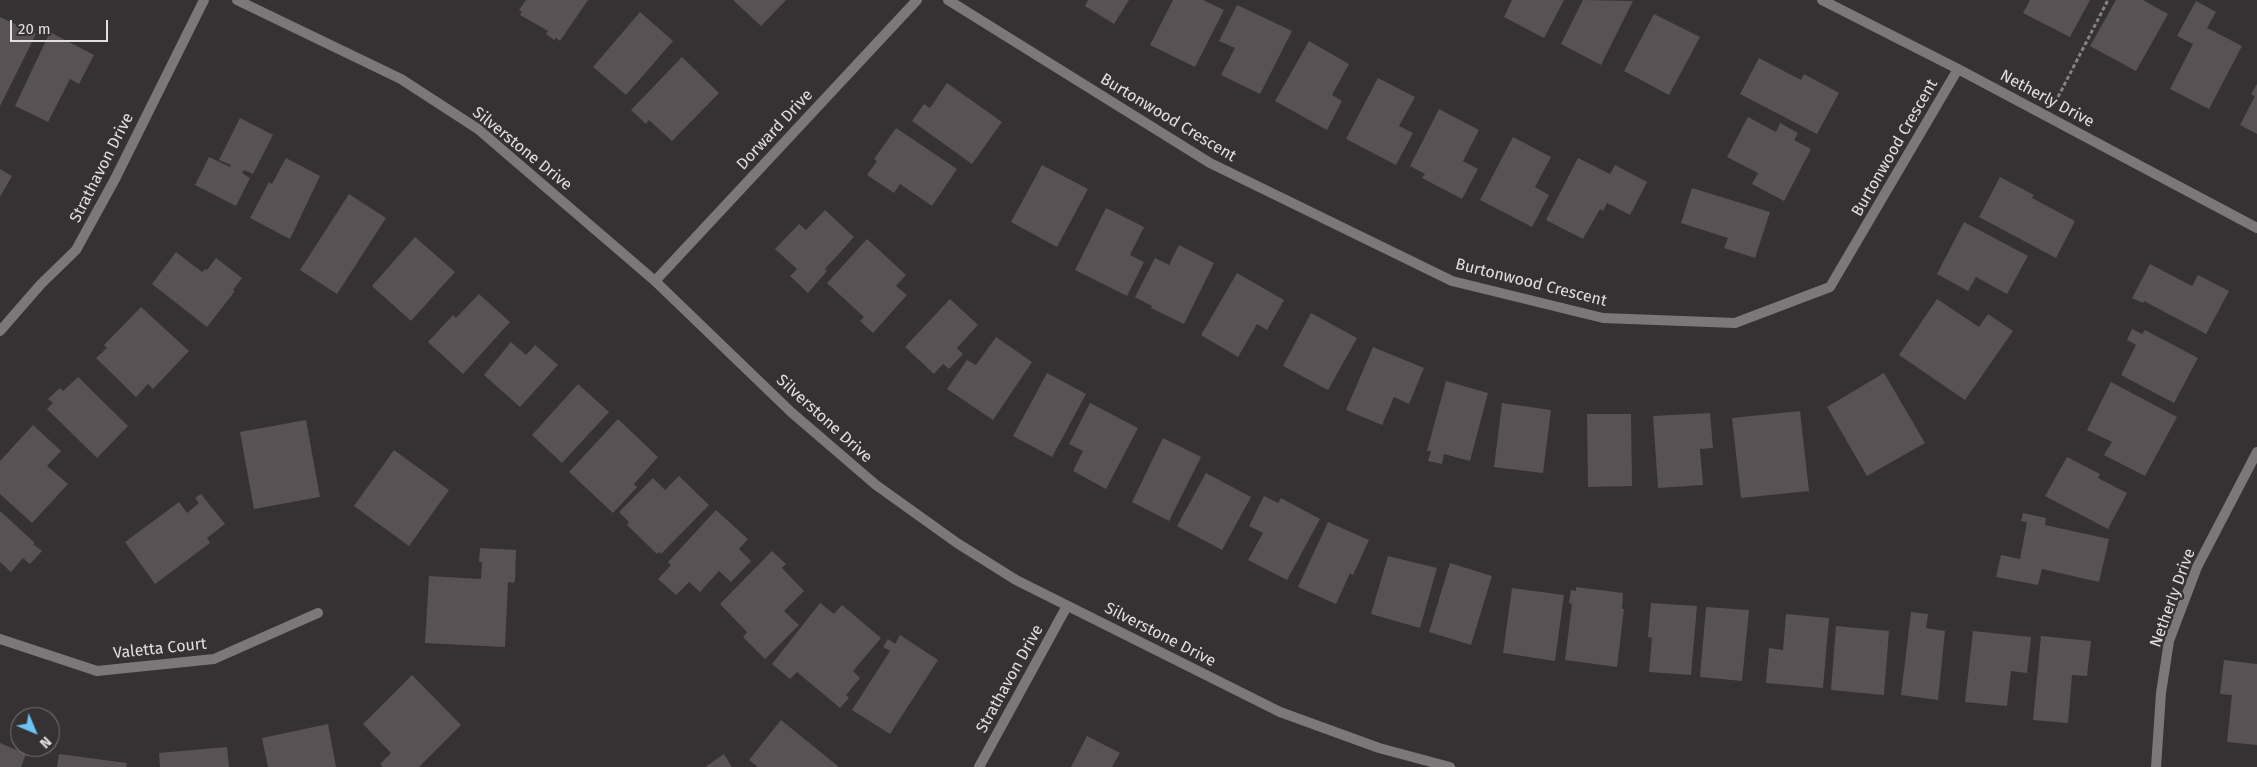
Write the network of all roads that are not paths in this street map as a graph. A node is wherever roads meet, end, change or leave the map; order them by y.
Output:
1 (204, 0) edge
2 (237, 0) edge
3 (917, 0) edge
4 (948, 0) edge
5 (1822, 0) edge
6 (1958, 69) junction
7 (2257, 228) edge
8 (656, 281) junction
9 (0, 331) edge
10 (2257, 452) edge
11 (1067, 606) junction
12 (318, 612) dead end
13 (0, 639) edge
14 (979, 767) edge
15 (1450, 767) edge
16 (2156, 767) edge

1 - 9 street, Strathavon Drive
2 - 8 street, Silverstone Drive
3 - 8 street, Dorward Drive
4 - 6 street, Burtonwood Crescent
5 - 6 street, Netherly Drive
6 - 7 street, Netherly Drive
8 - 11 street, Silverstone Drive
10 - 16 street, Netherly Drive
11 - 14 street, Strathavon Drive
11 - 15 street, Silverstone Drive
12 - 13 street, Valetta Court

